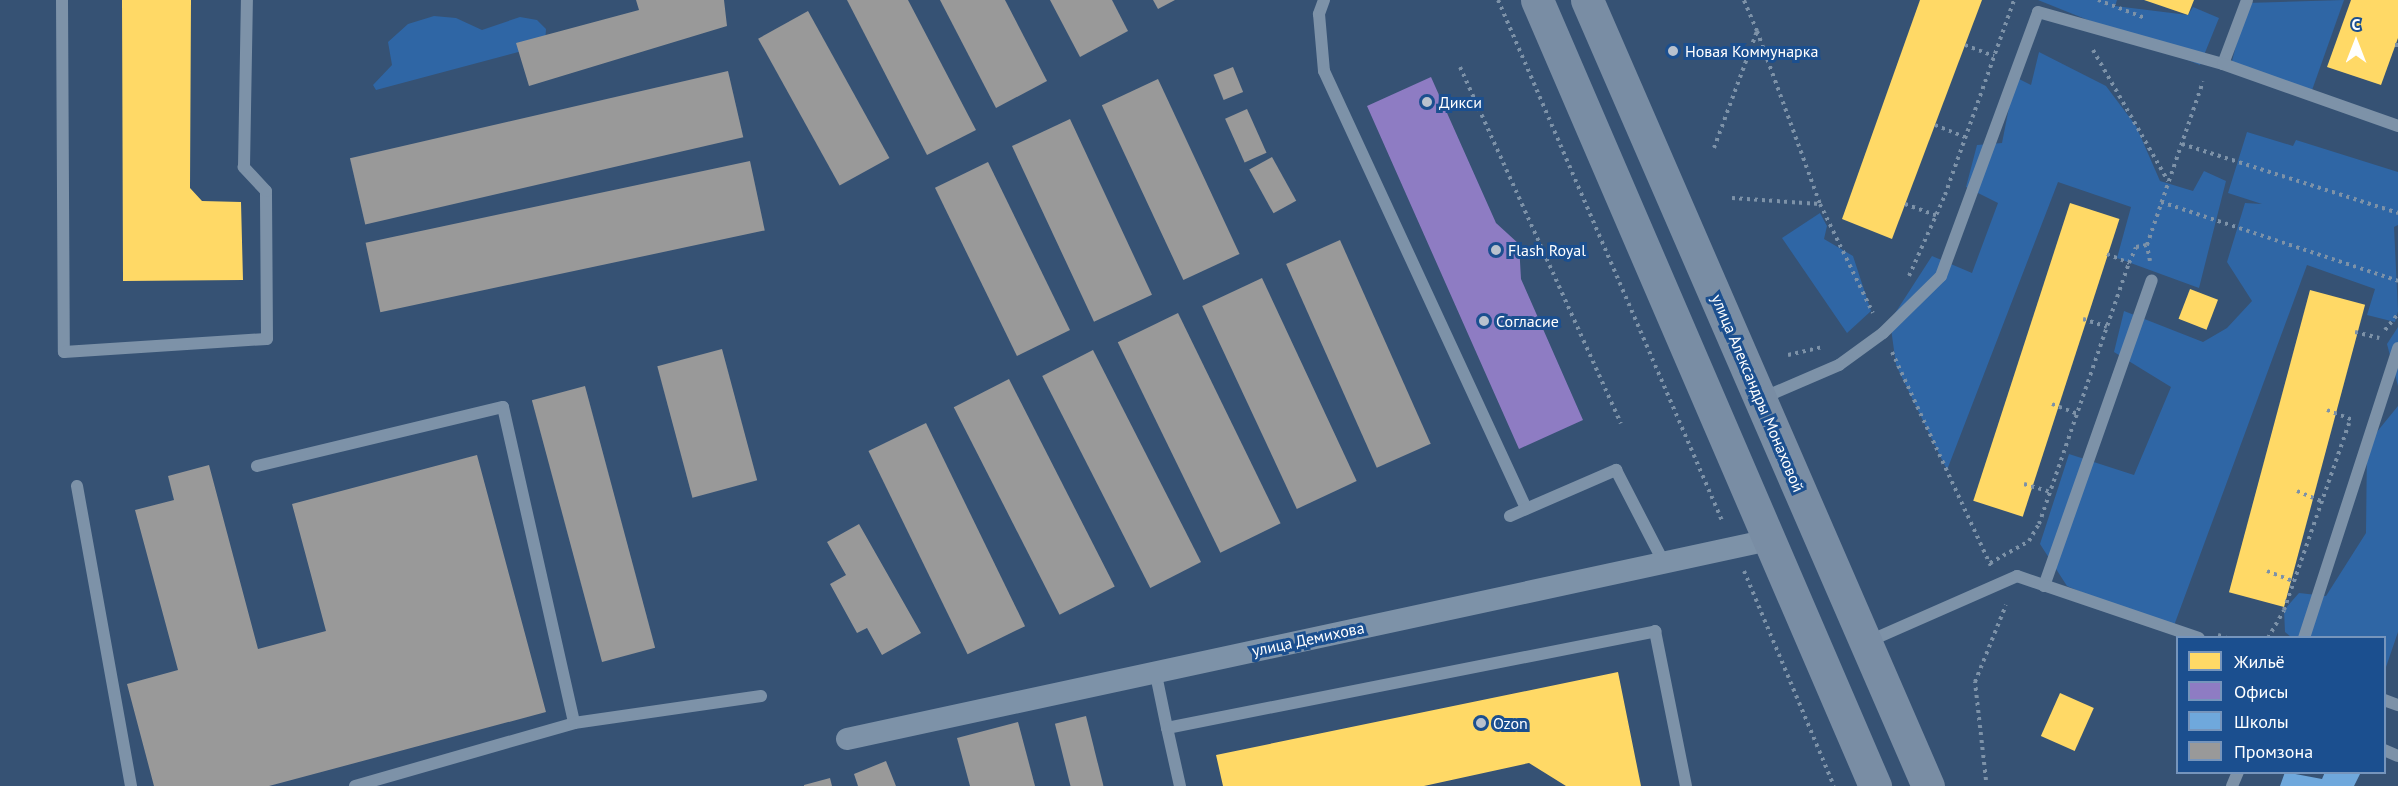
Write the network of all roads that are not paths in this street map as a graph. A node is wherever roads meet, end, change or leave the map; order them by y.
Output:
1 (62, 0) edge
2 (247, 0) edge
3 (1324, 0) edge
4 (1536, 0) edge
5 (1587, 0) edge
6 (2247, 0) edge
7 (2223, 64) junction
8 (2398, 126) edge
9 (2152, 280) road end
10 (2398, 348) edge
11 (1760, 399) junction
12 (257, 466) dead end
13 (76, 486) dead end
14 (1526, 509) junction
15 (1510, 516) dead end
16 (1769, 540) junction
17 (1664, 562) junction
18 (2044, 586) junction
19 (2193, 636) edge
20 (2305, 636) edge
21 (1866, 643) junction
22 (1155, 670) junction
23 (761, 696) dead end
24 (574, 723) junction
25 (1167, 728) junction
26 (847, 739) dead end
27 (131, 786) edge
28 (355, 786) edge
29 (1180, 786) edge
30 (1686, 786) edge
31 (1875, 786) edge
32 (1928, 786) edge

1 - 2 lane
3 - 14 lane
4 - 16 main road
5 - 11 main road, улица Александры Монаховой
6 - 7 lane
7 - 8 lane
7 - 11 lane
9 - 18 lane
10 - 20 lane
11 - 21 main road, улица Александры Монаховой
12 - 24 lane
13 - 27 lane
14 - 15 lane
14 - 17 lane
16 - 17 street, улица Демихова
16 - 31 main road
17 - 22 street, улица Демихова
18 - 19 lane
18 - 21 lane
21 - 32 main road, улица Александры Монаховой
22 - 25 lane
22 - 26 street, улица Демихова
23 - 24 lane
24 - 28 lane
25 - 29 lane
25 - 30 lane

